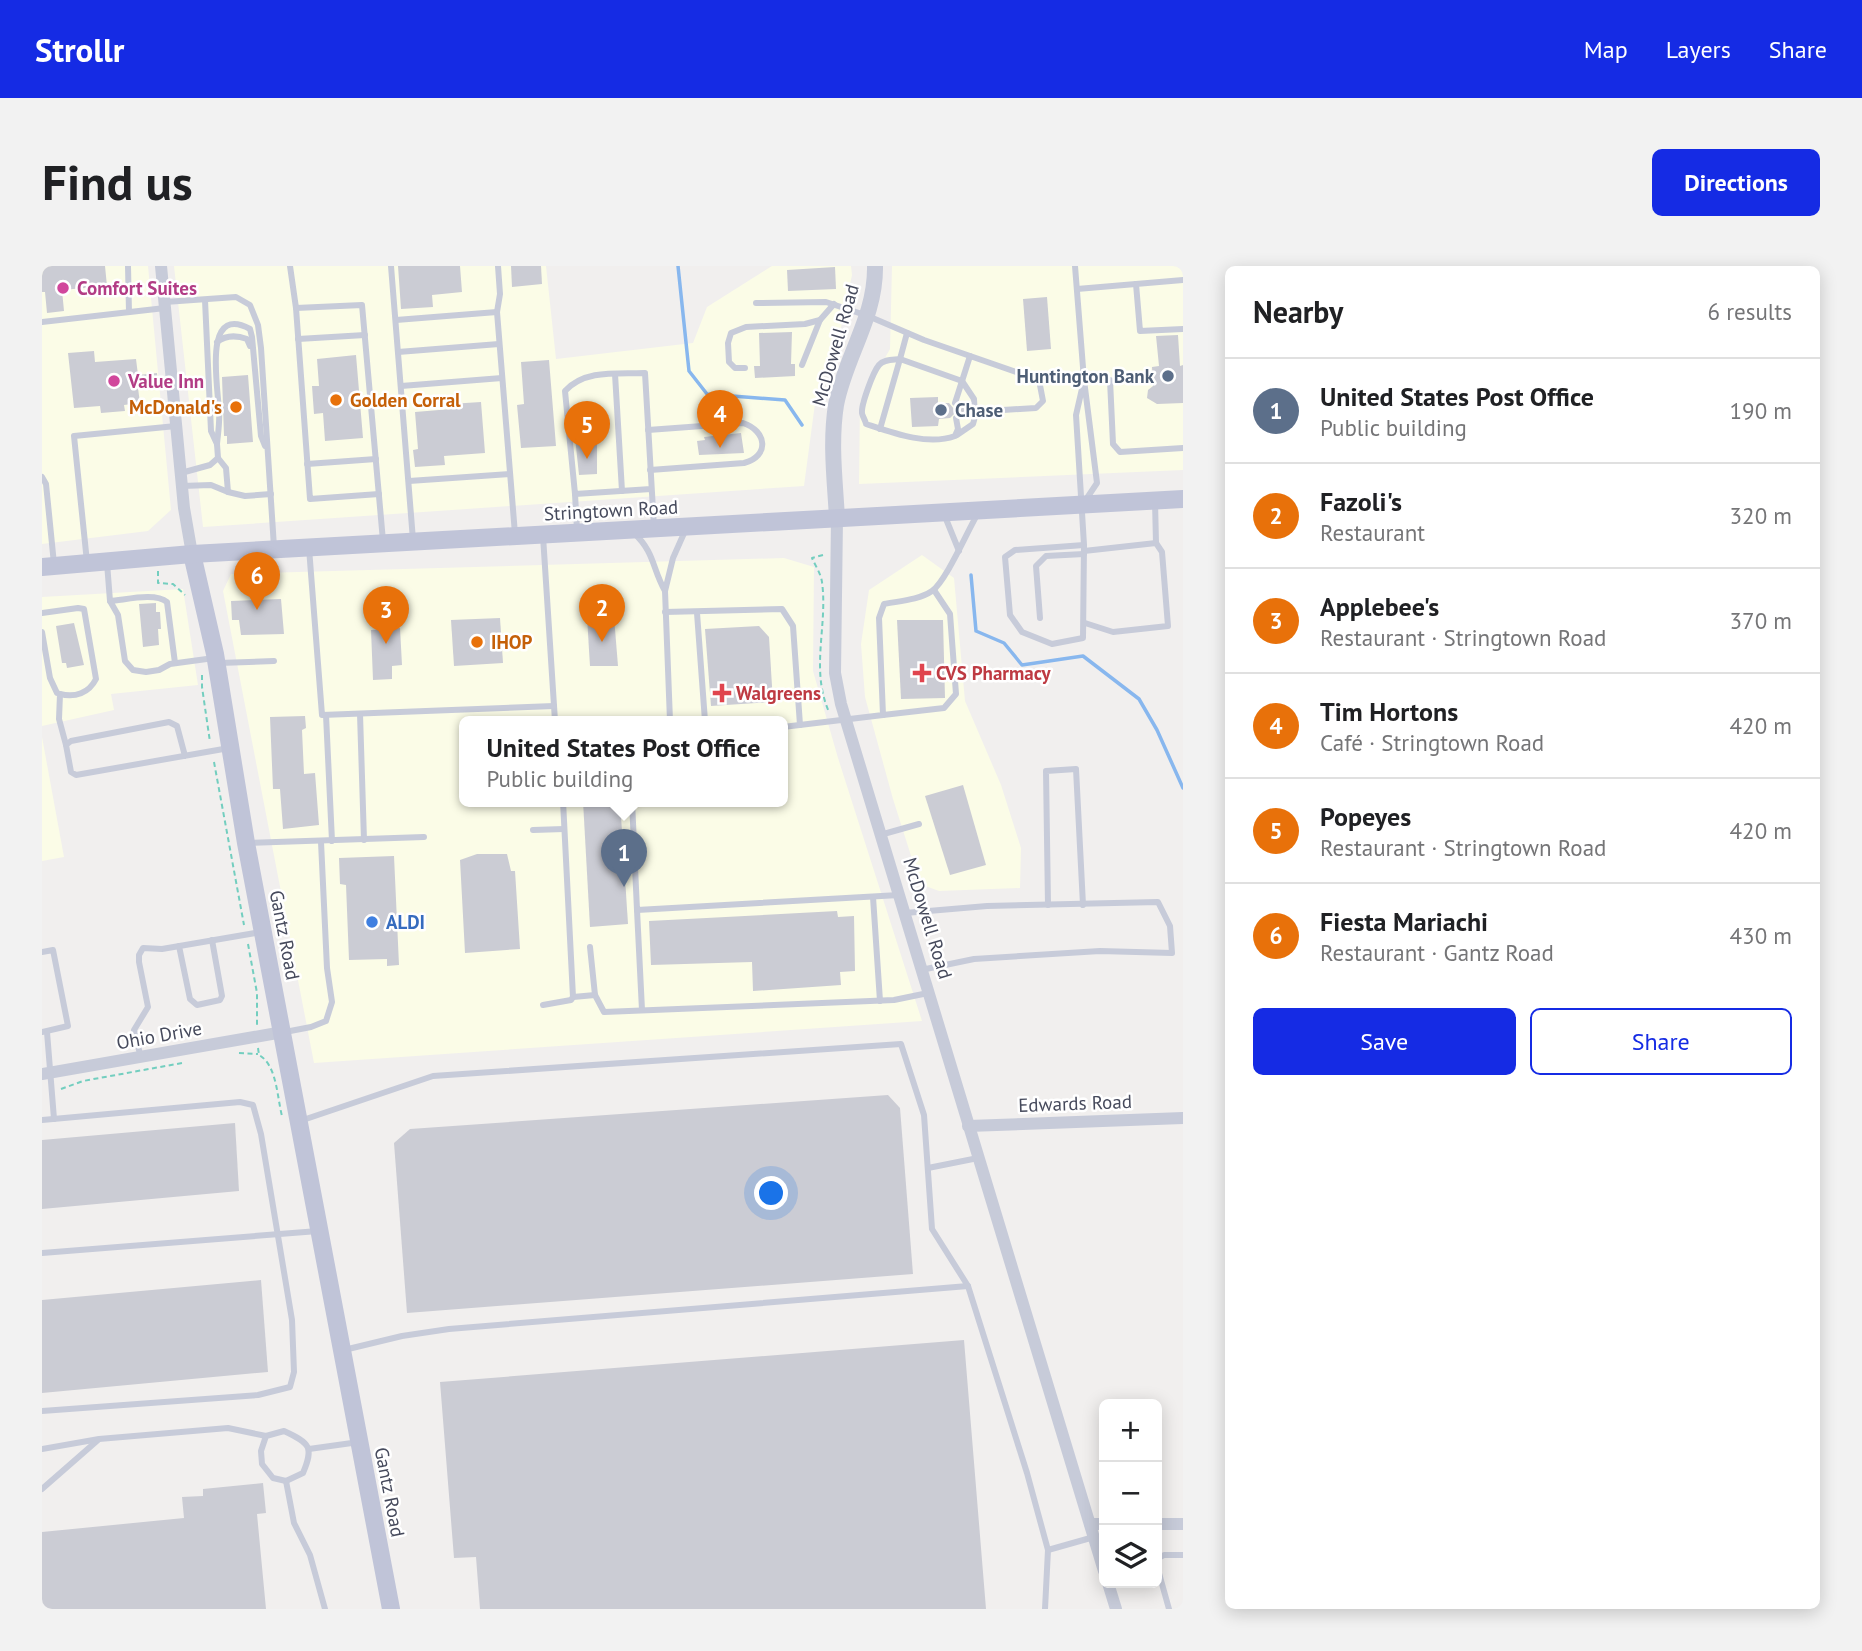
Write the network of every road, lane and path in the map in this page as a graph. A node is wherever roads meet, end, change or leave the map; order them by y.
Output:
1 (128, 266) edge
2 (161, 266) edge
3 (290, 266) edge
4 (391, 266) edge
5 (498, 266) edge
6 (875, 266) edge
7 (1075, 266) edge
8 (1183, 280) edge
9 (1136, 284) junction
10 (1077, 289) junction
11 (205, 300) junction
12 (757, 303) dead end
13 (834, 304) junction
14 (165, 305) junction
15 (296, 308) junction
16 (129, 312) junction
17 (497, 312) junction
18 (868, 316) junction
19 (396, 320) junction
20 (820, 320) junction
21 (42, 322) edge
22 (1183, 329) edge
23 (907, 333) junction
24 (365, 335) junction
25 (298, 339) junction
26 (217, 342) junction
27 (499, 344) junction
28 (253, 351) junction
29 (398, 352) junction
30 (970, 356) junction
31 (900, 359) junction
32 (802, 365) dead end
33 (745, 368) dead end
34 (615, 374) junction
35 (502, 378) junction
36 (1039, 380) junction
37 (1084, 380) junction
38 (962, 381) junction
39 (401, 386) junction
40 (956, 403) dead end
41 (1003, 410) dead end
42 (957, 418) dead end
43 (176, 426) junction
44 (880, 429) junction
45 (648, 430) junction
46 (956, 436) junction
47 (218, 444) junction
48 (1183, 448) edge
49 (268, 455) junction
50 (218, 458) junction
51 (376, 459) junction
52 (307, 464) junction
53 (650, 470) junction
54 (510, 474) junction
55 (42, 477) edge
56 (181, 479) junction
57 (409, 481) junction
58 (651, 489) junction
59 (622, 491) junction
60 (228, 492) junction
61 (271, 494) junction
62 (379, 494) junction
63 (575, 494) junction
64 (1183, 499) edge
65 (1155, 501) junction
66 (1082, 505) junction
67 (979, 511) junction
68 (944, 513) junction
69 (837, 518) junction
70 (687, 526) junction
71 (654, 528) junction
72 (631, 530) junction
73 (577, 533) junction
74 (542, 534) junction
75 (516, 536) junction
76 (414, 541) junction
77 (383, 543) junction
78 (1156, 543) junction
79 (309, 547) junction
80 (274, 549) junction
81 (1084, 550) junction
82 (959, 551) junction
83 (192, 554) junction
84 (157, 557) junction
85 (106, 561) junction
86 (88, 563) junction
87 (48, 566) edge
88 (934, 590) junction
89 (665, 592) junction
90 (186, 596) dead end
91 (110, 601) junction
92 (665, 612) junction
93 (42, 613) edge
94 (698, 613) junction
95 (1040, 618) dead end
96 (1085, 623) junction
97 (42, 632) edge
98 (211, 660) junction
99 (274, 662) dead end
100 (175, 663) junction
101 (60, 694) junction
102 (554, 706) junction
103 (359, 714) junction
104 (326, 715) junction
105 (883, 715) junction
106 (555, 716) edge
107 (670, 716) edge
108 (705, 716) edge
109 (845, 718) junction
110 (800, 724) junction
111 (788, 726) edge
112 (66, 745) junction
113 (231, 748) junction
114 (212, 752) junction
115 (185, 756) junction
116 (563, 807) edge
117 (632, 807) edge
118 (919, 824) dead end
119 (564, 829) junction
120 (533, 830) dead end
121 (880, 835) junction
122 (424, 837) dead end
123 (365, 840) junction
124 (332, 841) junction
125 (321, 842) junction
126 (246, 843) junction
127 (899, 895) junction
128 (873, 897) junction
129 (1048, 905) junction
130 (1083, 905) junction
131 (637, 910) junction
132 (904, 913) junction
133 (254, 933) junction
134 (212, 940) junction
135 (179, 946) junction
136 (590, 947) dead end
137 (42, 952) edge
138 (921, 970) junction
139 (928, 993) junction
140 (595, 995) junction
141 (573, 997) junction
142 (880, 1001) junction
143 (543, 1005) dead end
144 (642, 1010) junction
145 (45, 1032) edge
146 (283, 1032) junction
147 (258, 1037) junction
148 (237, 1053) dead end
149 (259, 1055) junction
150 (141, 1058) junction
151 (183, 1063) dead end
152 (47, 1074) edge
153 (53, 1090) junction
154 (1183, 1118) edge
155 (54, 1119) junction
156 (42, 1120) edge
157 (291, 1121) junction
158 (968, 1126) junction
159 (978, 1158) junction
160 (928, 1168) junction
161 (320, 1231) junction
162 (278, 1233) junction
163 (42, 1253) edge
164 (968, 1286) junction
165 (342, 1350) junction
166 (42, 1411) edge
167 (267, 1436) junction
168 (99, 1438) junction
169 (360, 1442) junction
170 (42, 1449) edge
171 (309, 1449) junction
172 (286, 1481) junction
173 (42, 1489) edge
174 (1162, 1524) edge
175 (1183, 1524) edge
176 (1102, 1525) edge
177 (1092, 1531) junction
178 (1048, 1550) junction
179 (1099, 1554) edge
180 (1183, 1555) edge
181 (1162, 1556) edge
182 (1162, 1584) edge
183 (1110, 1588) edge
184 (325, 1609) edge
185 (391, 1609) edge
186 (1045, 1609) edge
187 (1116, 1609) edge
188 (1169, 1609) edge

1 - 16 lane
2 - 14 street, Gantz Road
3 - 15 lane
4 - 19 lane
5 - 17 lane
6 - 18 street, McDowell Road
7 - 10 lane
8 - 9 lane
9 - 10 lane
9 - 22 lane
10 - 37 lane
11 - 14 lane
11 - 47 lane
11 - 49 lane
12 - 13 lane
13 - 18 lane
13 - 20 lane
14 - 16 lane
14 - 43 street, Gantz Road
15 - 24 lane
15 - 25 lane
16 - 21 lane
17 - 19 lane
17 - 27 lane
18 - 23 lane
18 - 69 street, McDowell Road
19 - 29 lane
20 - 32 lane
20 - 33 lane
23 - 30 lane
23 - 31 lane
24 - 25 lane
24 - 51 lane
25 - 52 lane
26 - 28 lane
26 - 28 lane
26 - 47 lane
27 - 29 lane
27 - 35 lane
28 - 49 lane
29 - 39 lane
30 - 36 lane
30 - 38 lane
31 - 38 lane
31 - 44 lane
31 - 44 lane
34 - 45 lane
34 - 59 lane
34 - 63 lane
35 - 39 lane
35 - 54 lane
36 - 37 lane
36 - 41 lane
37 - 48 lane
37 - 66 lane
37 - 66 lane
38 - 40 lane
38 - 46 lane
39 - 57 lane
42 - 46 lane
43 - 56 street, Gantz Road
43 - 86 lane
44 - 46 lane
45 - 53 lane
45 - 53 lane
47 - 50 lane
49 - 61 lane
50 - 56 lane
50 - 60 lane
51 - 52 lane
51 - 62 lane
52 - 62 lane
53 - 58 lane
54 - 57 lane
54 - 75 lane
55 - 87 lane
56 - 60 lane
56 - 83 street, Gantz Road
57 - 76 lane
58 - 59 lane
58 - 71 lane
59 - 63 lane
60 - 61 lane
61 - 80 lane
62 - 77 lane
63 - 73 lane
64 - 65 main road, Stringtown Road
65 - 66 main road, Stringtown Road
65 - 78 lane
66 - 67 main road, Stringtown Road
66 - 81 lane
67 - 68 main road, Stringtown Road
67 - 82 lane
68 - 69 main road, Stringtown Road
68 - 82 lane
69 - 70 main road, Stringtown Road
69 - 109 street, McDowell Road
70 - 71 main road, Stringtown Road
70 - 89 lane
71 - 72 main road, Stringtown Road
72 - 73 main road, Stringtown Road
72 - 89 lane
73 - 74 main road, Stringtown Road
74 - 75 main road, Stringtown Road
74 - 102 lane
75 - 76 main road, Stringtown Road
76 - 77 main road, Stringtown Road
77 - 79 main road, Stringtown Road
78 - 81 lane
78 - 96 lane
79 - 80 main road, Stringtown Road
79 - 104 lane
80 - 83 main road, Stringtown Road
81 - 95 lane
81 - 96 lane
81 - 96 lane
82 - 88 lane
83 - 84 main road, Stringtown Road
83 - 98 main road, Gantz Road
84 - 85 main road, Stringtown Road
84 - 90 path
85 - 86 main road, Stringtown Road
85 - 91 lane
86 - 87 main road, Stringtown Road
88 - 105 lane
88 - 105 lane
89 - 92 lane
91 - 100 lane
91 - 100 lane
92 - 94 lane
92 - 107 lane
93 - 101 lane
94 - 108 lane
94 - 110 lane
97 - 101 lane
98 - 99 lane
98 - 100 lane
98 - 113 main road, Gantz Road
98 - 114 path
101 - 112 lane
102 - 103 lane
102 - 106 lane
103 - 104 lane
103 - 123 lane
104 - 124 lane
105 - 109 lane
109 - 110 lane
109 - 121 street, McDowell Road
110 - 111 lane
112 - 115 lane
112 - 115 lane
113 - 114 lane
113 - 126 main road, Gantz Road
114 - 115 lane
114 - 133 path
116 - 119 lane
117 - 131 lane
118 - 121 lane
119 - 120 lane
119 - 141 lane
121 - 127 street, McDowell Road
122 - 123 lane
123 - 124 lane
124 - 125 lane
125 - 126 lane
125 - 146 lane
126 - 133 main road, Gantz Road
127 - 128 lane
127 - 132 street, McDowell Road
128 - 131 lane
128 - 142 lane
129 - 130 lane
129 - 130 lane
129 - 132 lane
130 - 138 lane
131 - 144 lane
132 - 138 street, McDowell Road
133 - 134 lane
133 - 146 main road, Gantz Road
133 - 147 path
134 - 135 lane
134 - 135 lane
135 - 150 lane
136 - 140 lane
137 - 145 lane
138 - 139 street, McDowell Road
139 - 142 lane
139 - 158 street, McDowell Road
140 - 141 lane
140 - 144 lane
141 - 143 lane
142 - 144 lane
145 - 152 lane
146 - 147 street, Ohio Drive
146 - 157 main road, Gantz Road
147 - 149 path
147 - 150 street, Ohio Drive
148 - 149 path
149 - 157 path
150 - 152 street, Ohio Drive
151 - 153 path
152 - 153 lane
153 - 155 lane
154 - 158 street, Edwards Road
155 - 156 lane
155 - 162 lane
157 - 160 lane
157 - 161 main road, Gantz Road
158 - 159 street, McDowell Road
159 - 160 lane
159 - 177 street, McDowell Road
160 - 164 lane
161 - 162 lane
161 - 165 main road, Gantz Road
162 - 163 lane
162 - 166 lane
164 - 165 lane
164 - 178 lane
165 - 169 main road, Gantz Road
167 - 168 lane
167 - 171 lane
167 - 172 lane
168 - 170 lane
168 - 173 lane
169 - 171 lane
169 - 185 main road, Gantz Road
171 - 172 lane
172 - 184 lane
174 - 175 street
176 - 177 street
177 - 178 lane
177 - 179 street, McDowell Road
178 - 186 lane
180 - 181 lane
182 - 188 lane
183 - 187 street

